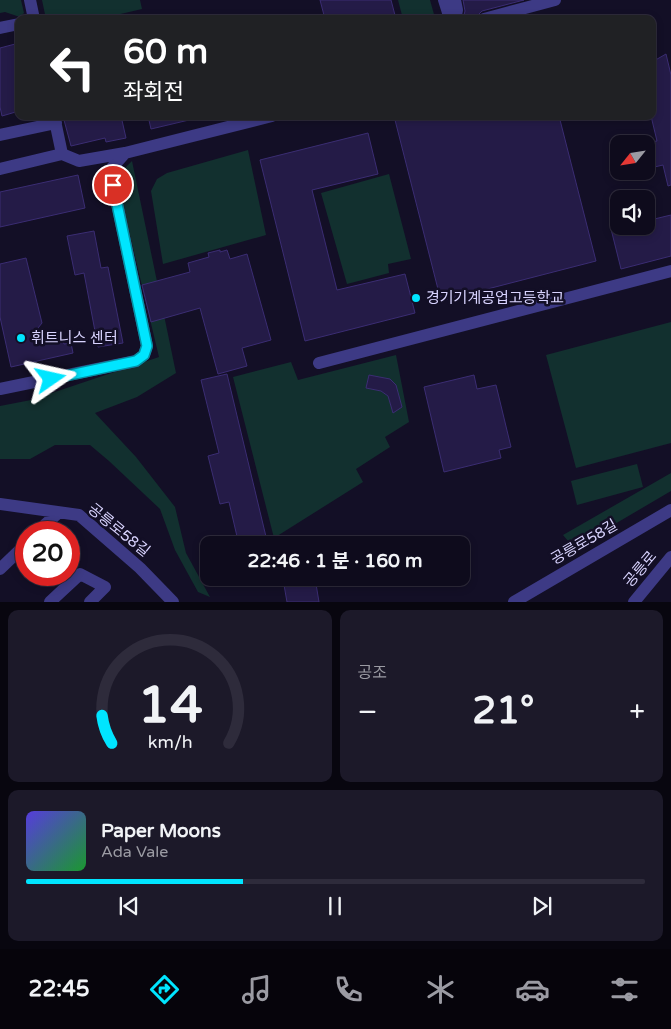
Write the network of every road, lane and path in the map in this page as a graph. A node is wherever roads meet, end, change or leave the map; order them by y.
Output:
1 (30, 0) edge
2 (444, 0) edge
3 (455, 0) edge
4 (555, 0) edge
5 (33, 15) edge
6 (450, 15) edge
7 (456, 15) edge
8 (499, 15) edge
9 (15, 25) edge
10 (0, 28) edge
11 (52, 120) edge
12 (55, 120) edge
13 (256, 120) edge
14 (0, 135) edge
15 (126, 153) junction
16 (62, 154) junction
17 (0, 169) edge
18 (671, 272) edge
19 (319, 363) dead end
20 (0, 389) edge
21 (1, 505) edge
22 (671, 510) edge
23 (58, 513) junction
24 (49, 521) edge
25 (15, 555) edge
26 (671, 557) edge
27 (0, 570) edge
28 (50, 602) edge
29 (90, 602) edge
30 (173, 602) edge
31 (514, 602) edge
32 (634, 602) edge

1 - 5 street
2 - 6 street
3 - 7 street
4 - 8 street
9 - 10 street
11 - 14 street
12 - 16 street
13 - 15 street
15 - 16 street
15 - 20 street
16 - 17 street
18 - 19 street
21 - 23 street, 공릉로58길
22 - 31 street, 공릉로58길
23 - 24 street
23 - 30 street, 공릉로58길
25 - 27 street
26 - 32 street, 공릉로
28 - 29 street

